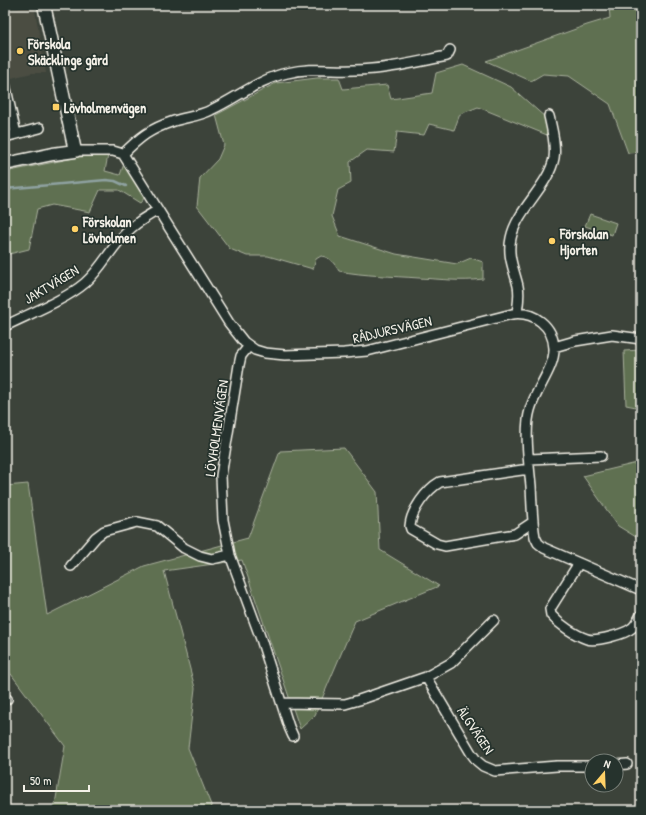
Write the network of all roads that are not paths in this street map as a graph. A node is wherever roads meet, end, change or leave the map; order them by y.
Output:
1 (44, 5) edge
2 (450, 50) dead end
3 (6, 90) edge
4 (549, 116) dead end
5 (40, 128) dead end
6 (16, 134) junction
7 (5, 137) edge
8 (74, 151) junction
9 (123, 154) junction
10 (5, 164) edge
11 (158, 210) junction
12 (518, 313) junction
13 (5, 326) edge
14 (641, 339) edge
15 (249, 346) junction
16 (554, 348) junction
17 (601, 456) dead end
18 (529, 459) junction
19 (529, 469) junction
20 (533, 522) junction
21 (230, 555) junction
22 (579, 563) junction
23 (71, 566) dead end
24 (641, 590) edge
25 (641, 615) edge
26 (494, 620) dead end
27 (426, 677) junction
28 (282, 703) junction
29 (293, 736) dead end
30 (624, 764) edge
31 (627, 764) dead end
32 (584, 766) edge

1 - 8 street
2 - 9 street
3 - 6 street
4 - 12 street
5 - 6 street
6 - 7 street
8 - 9 street
8 - 10 street
9 - 11 street
11 - 13 street, JAKTVÄGEN
11 - 15 street
12 - 15 street, RÅDJURSVÄGEN
12 - 16 street
14 - 16 street
15 - 21 street, LÖVHOLMENVÄGEN
16 - 18 street
17 - 18 street
18 - 19 street
19 - 20 street
19 - 20 street
20 - 22 street
21 - 23 street
21 - 28 street, LÖVHOLMENVÄGEN
22 - 24 street
22 - 25 street
26 - 27 street
27 - 28 street
27 - 32 street, ÄLGVÄGEN
28 - 29 street, LÖVHOLMENVÄGEN
30 - 31 street

